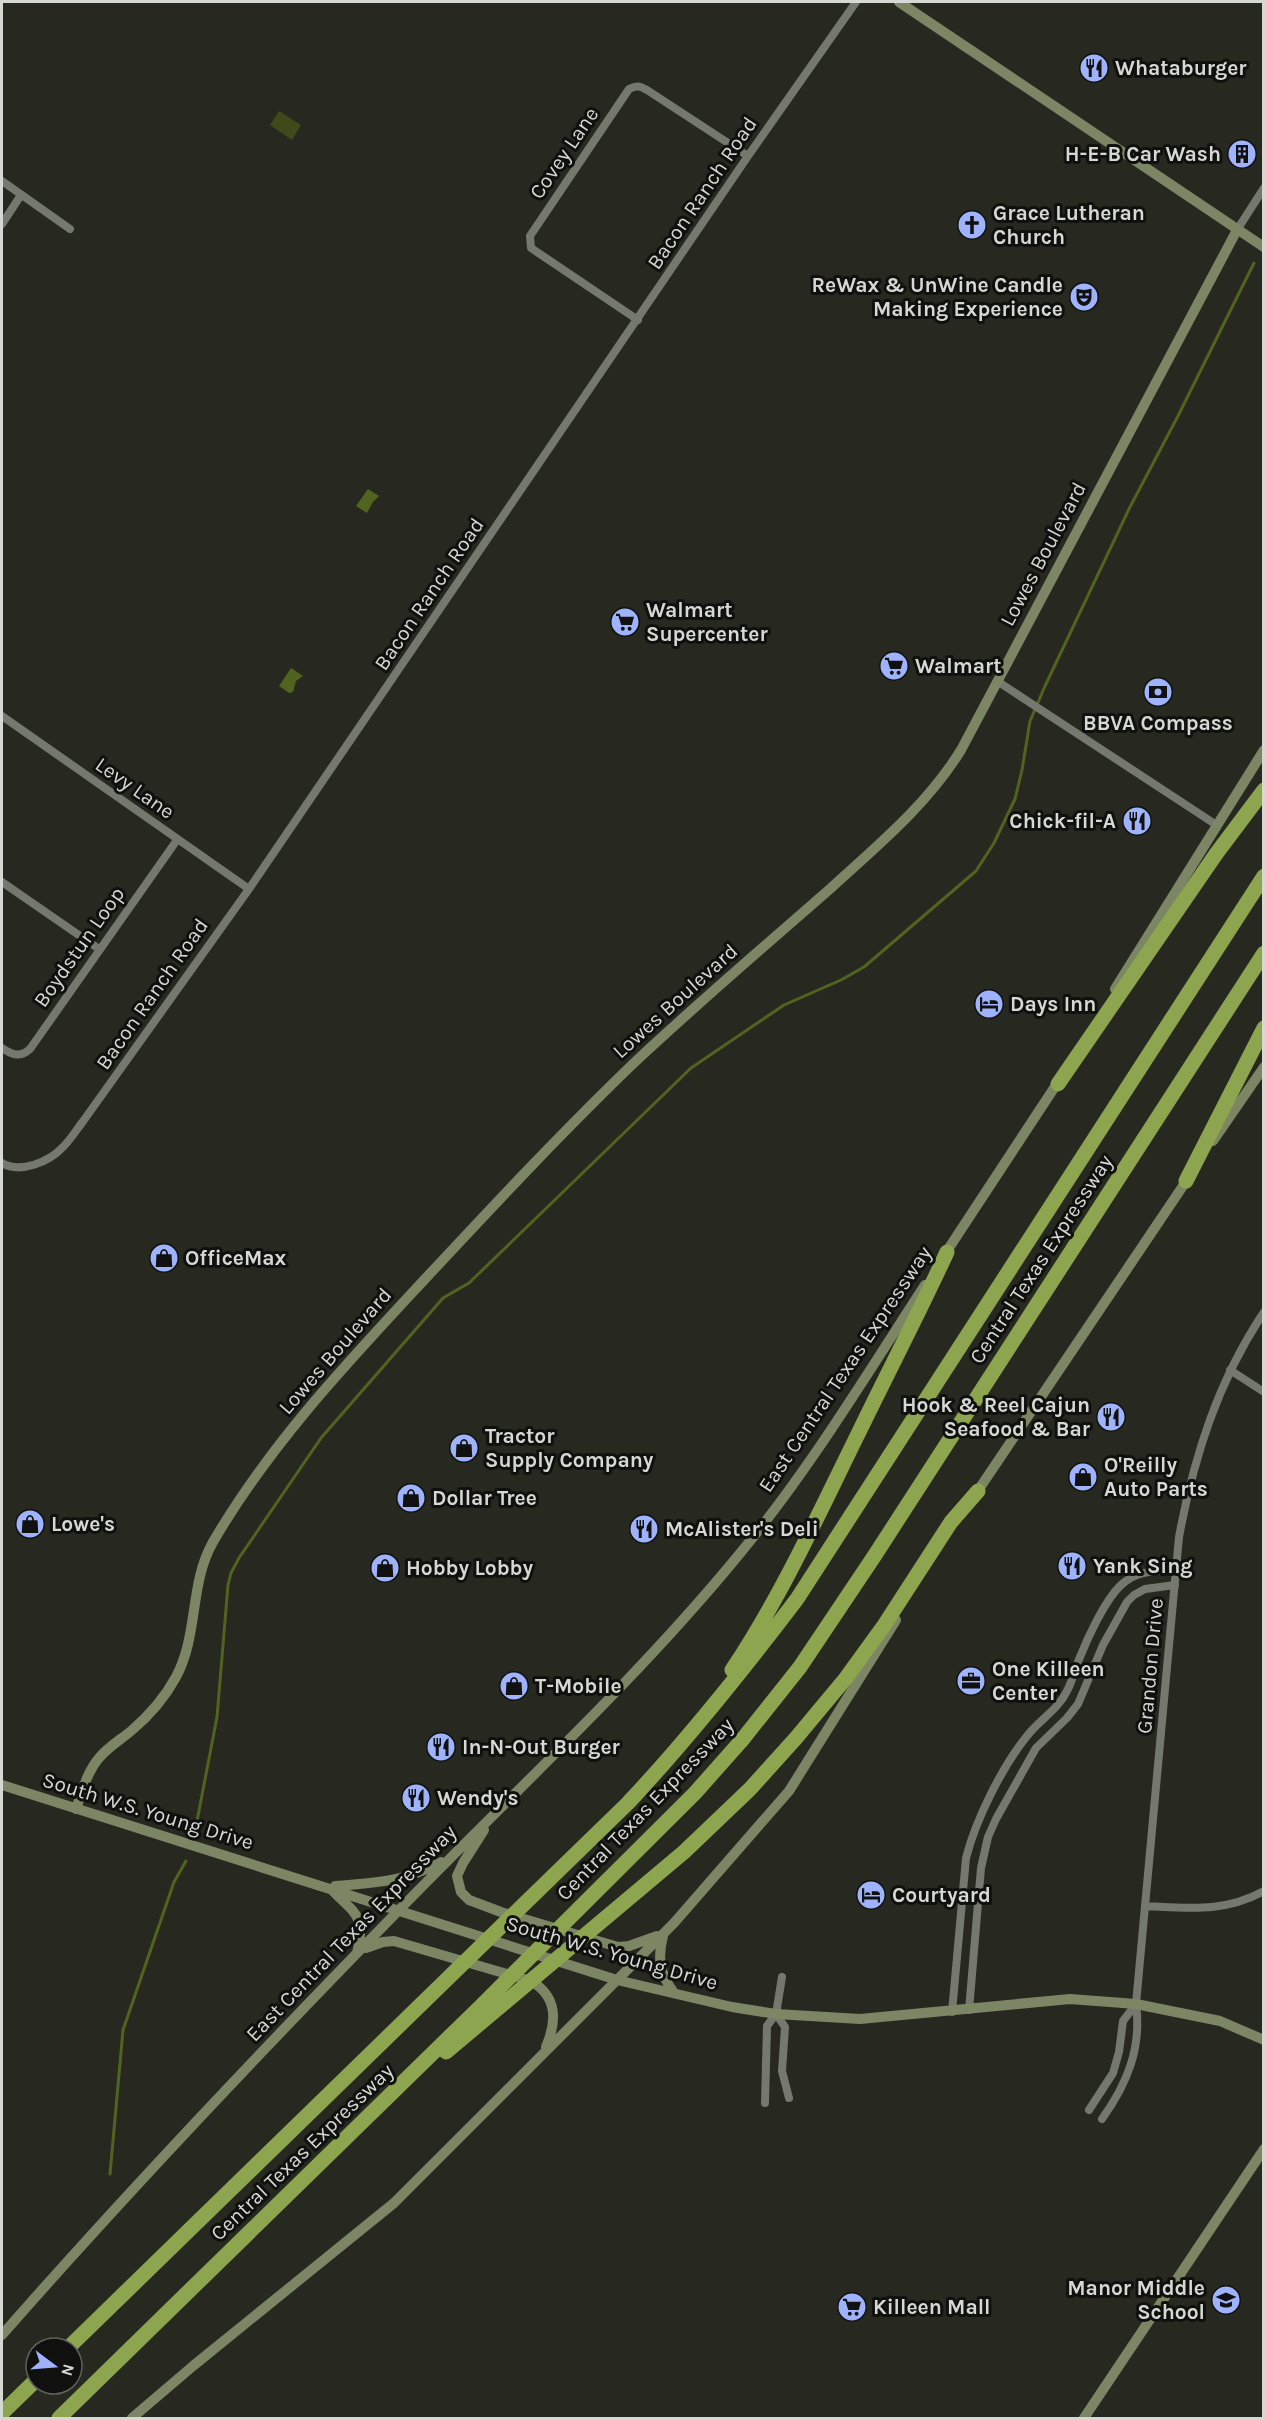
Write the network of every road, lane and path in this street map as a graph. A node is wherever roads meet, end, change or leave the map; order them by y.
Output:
1 (856, 2) edge
2 (899, 2) edge
3 (748, 156) junction
4 (2, 181) edge
5 (1263, 188) edge
6 (21, 195) junction
7 (2, 224) edge
8 (70, 229) dead end
9 (1237, 230) junction
10 (1263, 247) edge
11 (638, 320) junction
12 (997, 681) junction
13 (2, 716) edge
14 (1263, 750) edge
15 (1263, 790) edge
16 (1215, 824) junction
17 (177, 840) junction
18 (1263, 876) edge
19 (2, 882) edge
20 (249, 889) junction
21 (99, 949) junction
22 (1263, 953) edge
23 (1263, 1028) edge
24 (2, 1048) edge
25 (1263, 1067) edge
26 (1058, 1084) junction
27 (2, 1163) edge
28 (1186, 1181) junction
29 (947, 1251) junction
30 (1263, 1312) edge
31 (1230, 1370) junction
32 (1263, 1392) edge
33 (978, 1491) junction
34 (1177, 1570) junction
35 (1175, 1585) junction
36 (1105, 1608) junction
37 (1119, 1616) junction
38 (1077, 1664) junction
39 (1091, 1669) junction
40 (679, 1749) junction
41 (1008, 1765) junction
42 (1024, 1769) junction
43 (2, 1785) edge
44 (76, 1809) junction
45 (495, 1812) junction
46 (982, 1812) junction
47 (996, 1819) junction
48 (452, 1856) junction
49 (328, 1887) junction
50 (1263, 1891) edge
51 (1145, 1906) junction
52 (399, 1910) junction
53 (664, 1933) junction
54 (958, 1949) junction
55 (974, 1950) junction
56 (358, 1953) junction
57 (782, 1977) dead end
58 (617, 1980) junction
59 (674, 1993) junction
60 (1136, 2004) junction
61 (969, 2010) junction
62 (487, 2011) junction
63 (952, 2012) junction
64 (776, 2014) junction
65 (1263, 2040) edge
66 (543, 2053) junction
67 (789, 2098) dead end
68 (765, 2103) dead end
69 (1089, 2110) dead end
70 (1102, 2119) dead end
71 (1263, 2150) edge
72 (2, 2335) edge
73 (80, 2336) edge
74 (96, 2383) junction
75 (24, 2391) edge
76 (2, 2412) edge
77 (59, 2418) edge
78 (71, 2418) edge
79 (132, 2418) edge
80 (1084, 2418) edge

1 - 3 street, Bacon Ranch Road
2 - 9 main road
3 - 11 street, Bacon Ranch Road
3 - 11 street, Covey Lane
4 - 6 street
5 - 9 street, Lowes Boulevard
6 - 7 street
6 - 8 street
9 - 10 main road
9 - 12 main road, Lowes Boulevard
11 - 20 street, Bacon Ranch Road
12 - 16 street
12 - 44 main road, Lowes Boulevard
13 - 17 street, Levy Lane
14 - 16 main road, East Central Texas Expressway
15 - 26 highway
16 - 26 main road, East Central Texas Expressway
17 - 20 street, Levy Lane
17 - 21 street, Boydstun Loop
18 - 40 highway, Central Texas Expressway
19 - 21 street
20 - 27 street, Bacon Ranch Road
21 - 24 street, Boydstun Loop
22 - 62 highway, Central Texas Expressway
23 - 28 highway
25 - 28 main road
26 - 29 main road, East Central Texas Expressway
28 - 33 main road
29 - 40 highway
29 - 45 main road, East Central Texas Expressway
30 - 31 street, Grandon Drive
31 - 32 street
31 - 34 street, Grandon Drive
33 - 53 main road
33 - 62 highway
34 - 35 street, Grandon Drive
34 - 36 street
35 - 37 street
35 - 51 street, Grandon Drive
36 - 37 street
36 - 38 street
37 - 39 street
38 - 39 street
38 - 41 street
39 - 42 street
40 - 73 highway, Central Texas Expressway
41 - 42 street
41 - 46 street
42 - 47 street
43 - 44 main road, South W.S. Young Drive
44 - 49 main road, South W.S. Young Drive
45 - 48 main road, East Central Texas Expressway
45 - 53 main road
46 - 47 street
46 - 54 street
47 - 55 street
48 - 49 main road
48 - 52 main road, East Central Texas Expressway
49 - 52 main road, South W.S. Young Drive
49 - 56 main road
50 - 51 street
51 - 60 street, Grandon Drive
52 - 56 main road, East Central Texas Expressway
52 - 58 main road, South W.S. Young Drive
53 - 58 main road
53 - 59 main road
54 - 55 street
54 - 63 street
55 - 61 street
56 - 66 main road
56 - 72 main road, East Central Texas Expressway
57 - 64 street
58 - 59 main road, South W.S. Young Drive
58 - 66 main road
59 - 64 main road, South W.S. Young Drive
60 - 61 main road, South W.S. Young Drive
60 - 65 main road, South W.S. Young Drive
60 - 69 street
60 - 70 street, Grandon Drive
61 - 63 main road, South W.S. Young Drive
62 - 74 highway, Central Texas Expressway
63 - 64 main road, South W.S. Young Drive
64 - 67 street
64 - 68 street
66 - 79 main road
71 - 80 main road
74 - 77 highway, Central Texas Expressway
74 - 78 highway
75 - 76 highway

